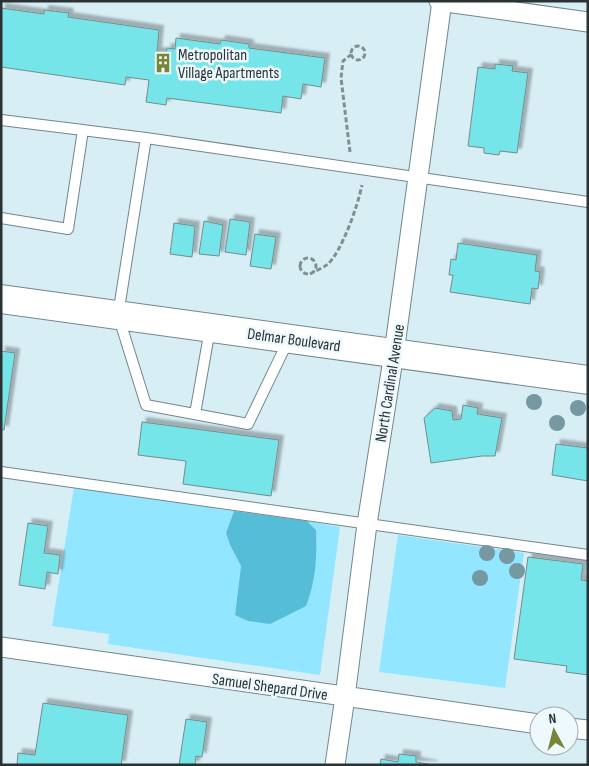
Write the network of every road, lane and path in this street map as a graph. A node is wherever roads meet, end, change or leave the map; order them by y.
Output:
1 (441, 1) edge
2 (588, 22) edge
3 (364, 56) joint
4 (1, 120) edge
5 (82, 130) junction
6 (146, 138) junction
7 (418, 178) junction
8 (588, 202) edge
9 (1, 218) edge
10 (315, 262) joint
11 (1, 299) edge
12 (118, 316) junction
13 (210, 328) junction
14 (290, 339) junction
15 (394, 353) junction
16 (588, 380) edge
17 (195, 414) junction
18 (1, 472) edge
19 (367, 524) junction
20 (588, 555) edge
21 (1, 647) edge
22 (346, 697) junction
23 (529, 723) edge
24 (335, 765) edge

1 - 2 street
1 - 7 street, North Cardinal Avenue
3 - 3 path
4 - 5 lane
5 - 6 lane
5 - 9 lane
6 - 7 lane
6 - 12 lane
7 - 8 lane
7 - 15 street, North Cardinal Avenue
10 - 10 path
11 - 12 street, Delmar Boulevard
12 - 13 street, Delmar Boulevard
12 - 17 lane
13 - 14 street, Delmar Boulevard
13 - 17 lane
14 - 15 street, Delmar Boulevard
14 - 17 lane
15 - 16 street, Delmar Boulevard
15 - 19 street, North Cardinal Avenue
18 - 19 lane
19 - 20 lane
19 - 22 street, North Cardinal Avenue
21 - 22 street, Samuel Shepard Drive
22 - 23 street, Samuel Shepard Drive
22 - 24 street, North Cardinal Avenue

